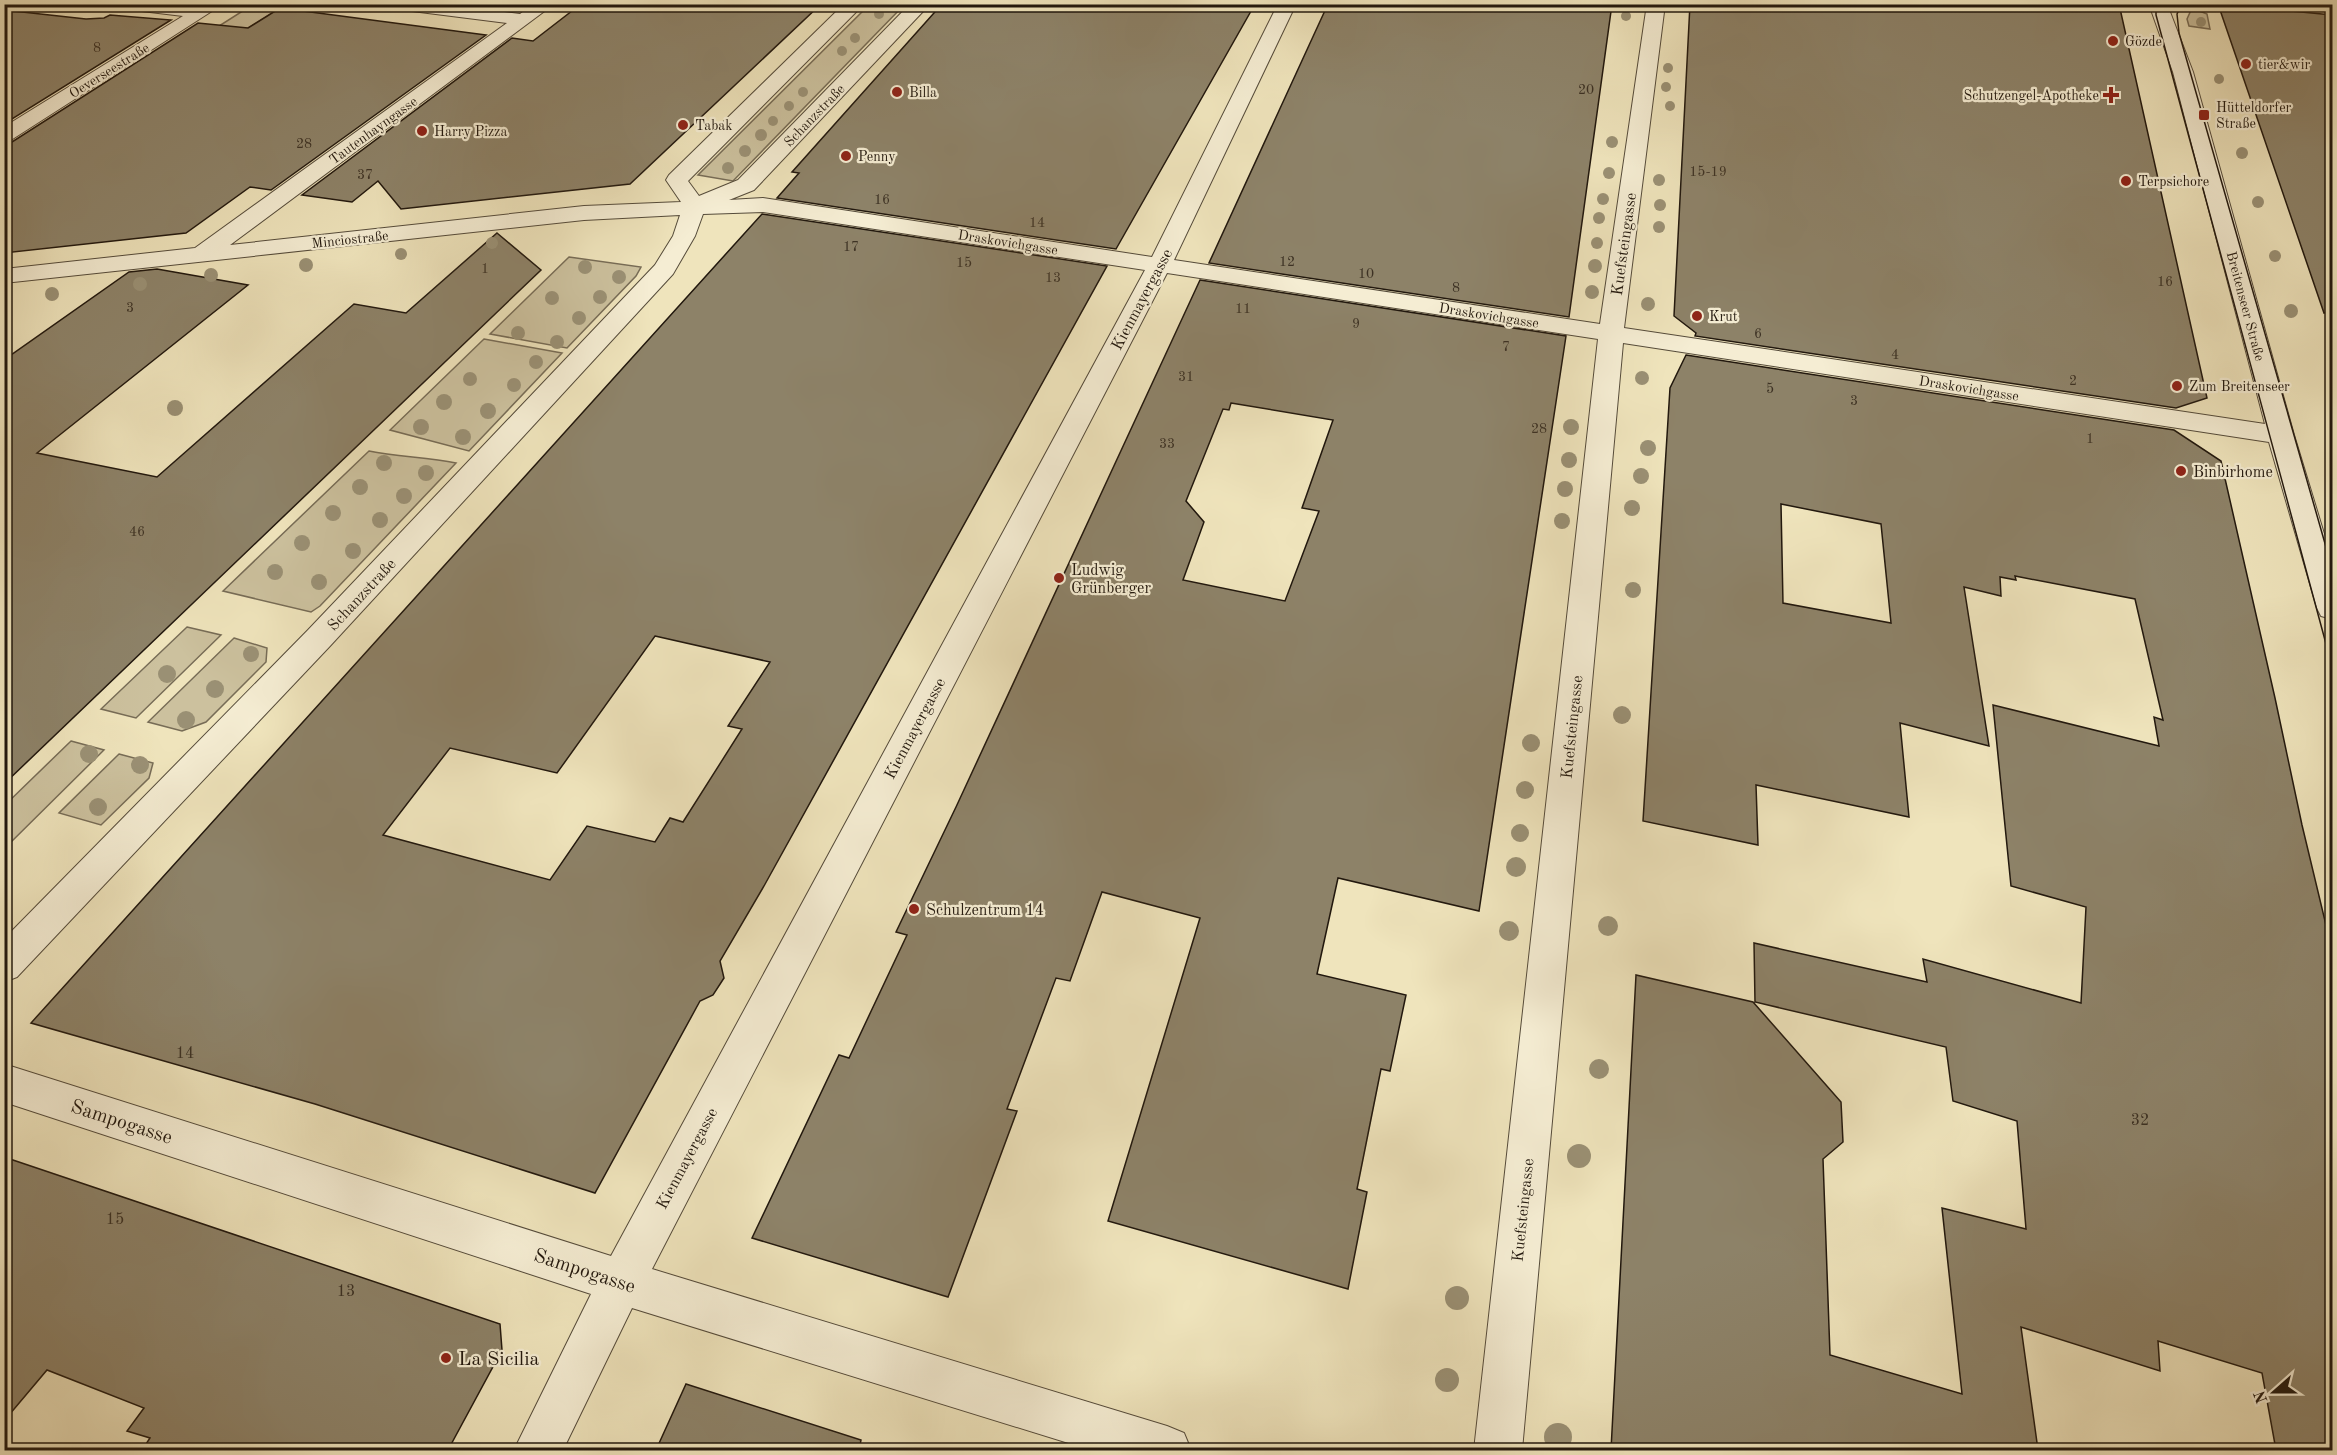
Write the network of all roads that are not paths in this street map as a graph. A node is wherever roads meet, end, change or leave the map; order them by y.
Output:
1 (125, 4) edge
2 (396, 4) edge
3 (545, 4) edge
4 (855, 4) edge
5 (921, 4) edge
6 (1287, 4) edge
7 (1656, 4) edge
8 (2158, 4) edge
9 (207, 8) edge
10 (524, 20) junction
11 (4, 136) edge
12 (695, 207) junction
13 (201, 255) junction
14 (1159, 266) junction
15 (4, 276) edge
16 (1611, 334) junction
17 (2281, 435) junction
18 (2332, 608) edge
19 (4, 965) edge
20 (4, 1083) edge
21 (621, 1282) junction
22 (538, 1450) edge
23 (1167, 1450) edge
24 (1498, 1450) edge

1 - 9 street
2 - 10 street
3 - 10 street, Tautenhayngasse
4 - 12 street
5 - 12 street, Schanzstraße
6 - 14 street, Kienmayergasse
7 - 16 street, Kuefsteingasse
8 - 17 street, Breitenseer Straße
9 - 11 street, Oeverseestraße
10 - 13 street, Tautenhayngasse
12 - 13 street, Minciostraße
12 - 14 street, Draskovichgasse
12 - 19 street, Schanzstraße
13 - 15 street, Minciostraße
14 - 16 street, Draskovichgasse
14 - 21 street, Kienmayergasse
16 - 17 street, Draskovichgasse
16 - 24 street, Kuefsteingasse
17 - 18 street, Breitenseer Straße
20 - 21 street, Sampogasse
21 - 22 street, Kienmayergasse
21 - 23 street, Sampogasse

